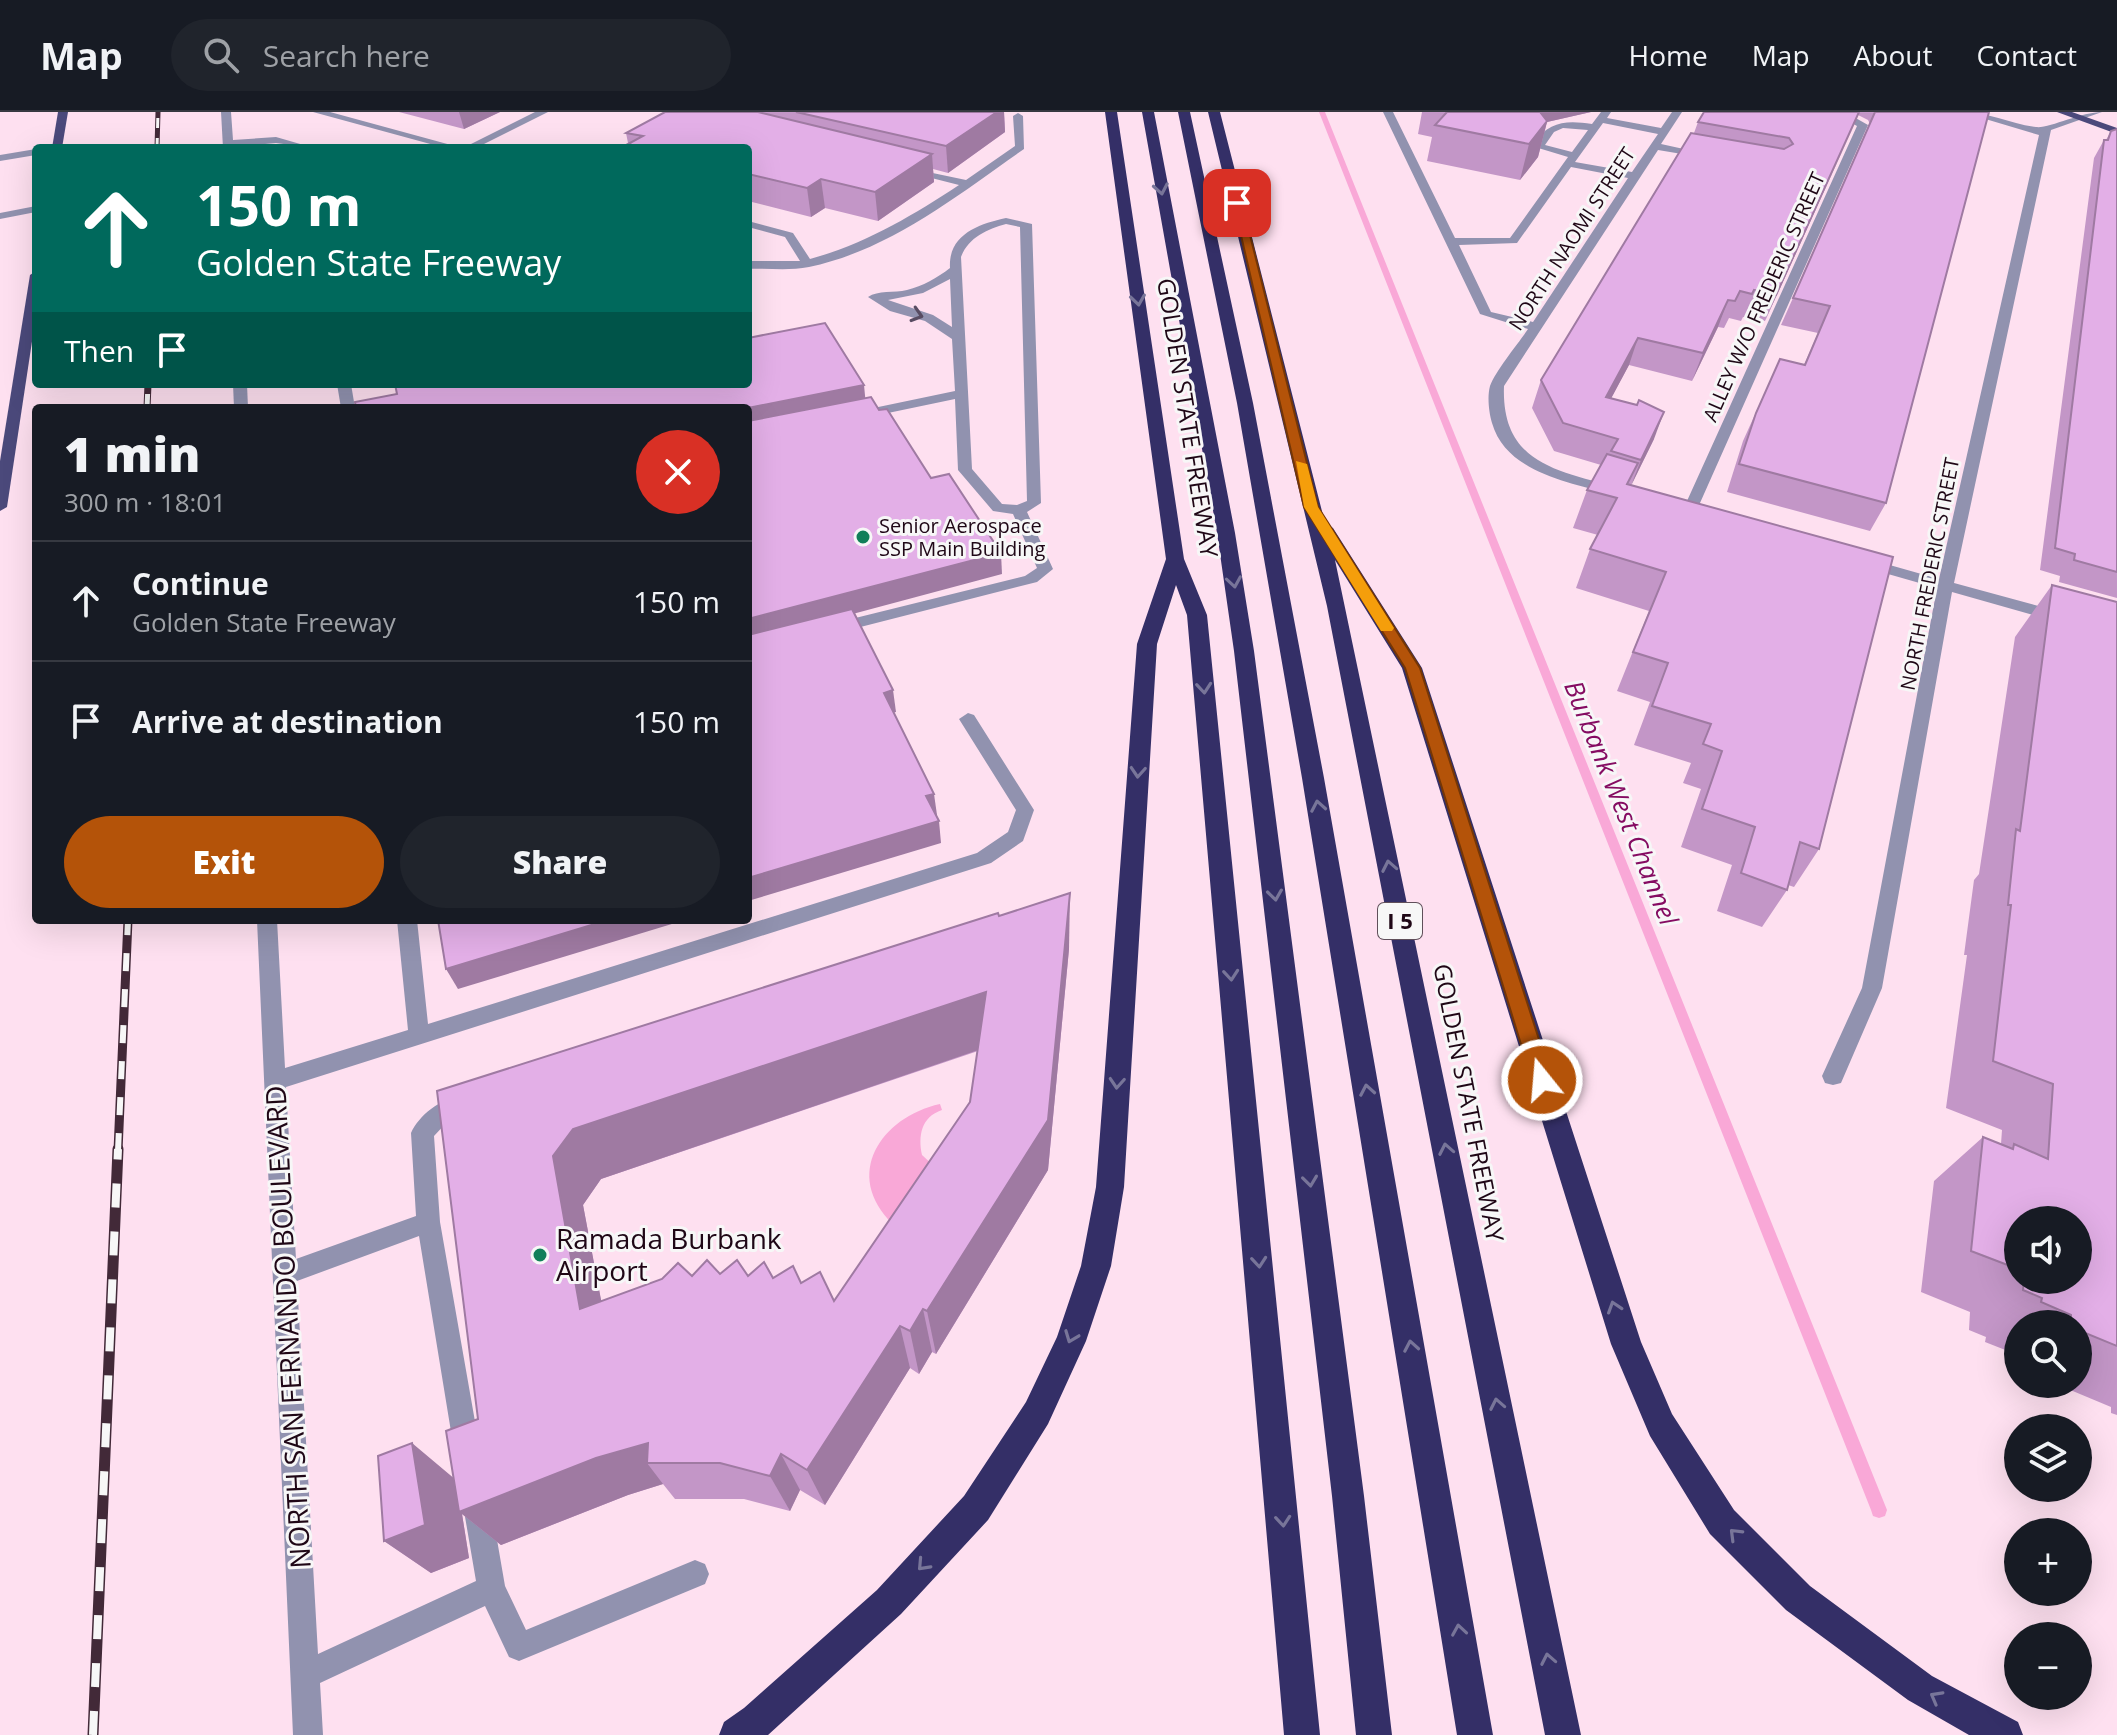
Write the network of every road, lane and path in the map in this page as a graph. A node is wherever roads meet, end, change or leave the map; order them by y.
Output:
1 (63, 112) edge
2 (226, 112) edge
3 (318, 112) edge
4 (543, 112) edge
5 (1111, 112) edge
6 (1148, 112) edge
7 (1184, 112) edge
8 (1214, 112) edge
9 (1388, 112) edge
10 (1677, 112) edge
11 (1837, 112) edge
12 (1967, 112) edge
13 (2062, 112) edge
14 (2097, 112) edge
15 (1015, 114) edge
16 (2079, 118) junction
17 (1601, 120) edge
18 (2117, 131) edge
19 (1664, 132) junction
20 (2045, 133) junction
21 (58, 144) edge
22 (228, 144) edge
23 (244, 144) edge
24 (292, 144) edge
25 (442, 144) edge
26 (476, 144) edge
27 (1655, 146) junction
28 (32, 153) edge
29 (1715, 157) edge
30 (0, 158) edge
31 (1573, 160) junction
32 (890, 165) edge
33 (1635, 176) junction
34 (966, 183) junction
35 (32, 210) edge
36 (0, 216) edge
37 (752, 225) edge
38 (1451, 242) junction
39 (807, 263) junction
40 (752, 265) edge
41 (956, 269) junction
42 (32, 301) edge
43 (1536, 327) junction
44 (958, 337) junction
45 (961, 394) junction
46 (842, 418) edge
47 (1632, 496) edge
48 (0, 507) edge
49 (1311, 507) junction
50 (1019, 510) junction
51 (1689, 512) edge
52 (1175, 559) junction
53 (1855, 560) edge
54 (1945, 586) junction
55 (2074, 621) edge
56 (822, 632) edge
57 (968, 719) dead end
58 (267, 924) edge
59 (407, 924) edge
60 (419, 1036) junction
61 (1833, 1076) dead end
62 (275, 1081) junction
63 (485, 1099) edge
64 (428, 1222) junction
65 (285, 1274) junction
66 (695, 1574) dead end
67 (491, 1588) junction
68 (305, 1675) junction
69 (308, 1735) edge
70 (737, 1735) edge
71 (1302, 1735) edge
72 (1374, 1735) edge
73 (1475, 1735) edge
74 (1563, 1735) edge
75 (2005, 1735) edge

1 - 21 main road
2 - 22 street
3 - 25 street
4 - 26 street
5 -> 52 highway, GOLDEN STATE FREEWAY
6 -> 72 highway
73 -> 7 highway
8 - 49 highway, GOLDEN STATE FREEWAY / I 5
9 - 38 street
10 - 19 street, NORTH NAOMI STREET
11 - 51 street, ALLEY W/O FREDERIC STREET
12 - 20 street
13 - 16 main road
14 - 16 street
15 - 34 street
16 - 18 main road
16 - 20 street
17 - 19 street
17 - 31 street
17 - 31 street
19 - 27 street, NORTH NAOMI STREET
20 - 54 street, NORTH FREDERIC STREET
23 - 24 street
27 - 29 street
27 - 33 street, NORTH NAOMI STREET
28 - 30 street
31 - 33 street
31 - 38 street
32 - 34 street
33 - 43 street, NORTH NAOMI STREET
34 - 39 street
35 - 36 street
37 - 39 street
38 - 43 street
39 - 40 street
41 - 44 street
41 -> 44 street
41 - 50 street
42 - 48 main road
43 - 47 street, NORTH NAOMI STREET
44 - 45 street
45 - 46 street
45 - 50 street
74 -> 49 highway, GOLDEN STATE FREEWAY / I 5
75 -> 49 highway
50 - 56 street
52 -> 70 highway
52 -> 71 highway, GOLDEN STATE FREEWAY
53 - 54 street
54 - 55 street
54 - 61 street, NORTH FREDERIC STREET
57 - 60 street
58 - 62 street, NORTH SAN FERNANDO BOULEVARD
59 - 60 street
60 - 62 street
62 - 65 street, NORTH SAN FERNANDO BOULEVARD
63 - 64 street
64 - 65 street
64 - 67 street
65 - 68 street, NORTH SAN FERNANDO BOULEVARD
66 - 67 street
67 - 68 street
68 - 69 street, NORTH SAN FERNANDO BOULEVARD

